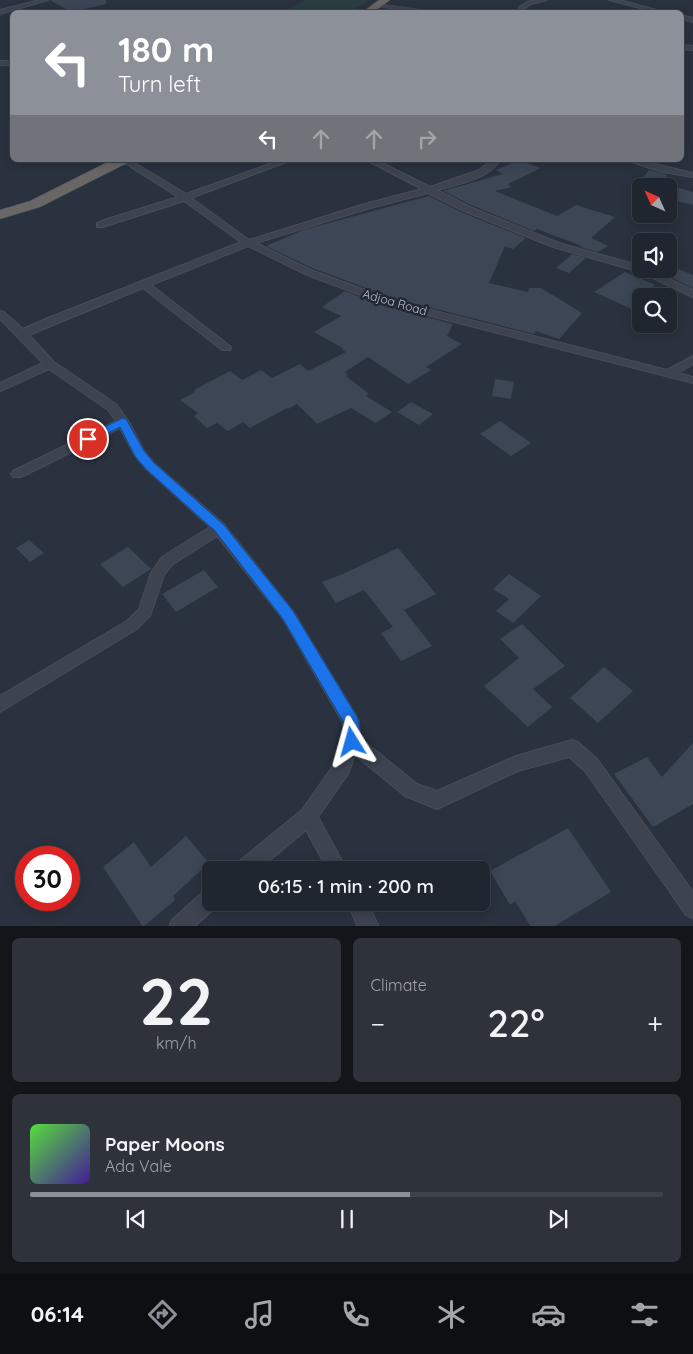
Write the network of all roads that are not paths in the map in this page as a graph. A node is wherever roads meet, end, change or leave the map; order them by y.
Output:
1 (45, 0) edge
2 (544, 0) edge
3 (612, 0) edge
4 (381, 3) edge
5 (370, 10) edge
6 (416, 10) edge
7 (523, 10) edge
8 (653, 10) edge
9 (0, 12) edge
10 (119, 162) edge
11 (126, 162) edge
12 (282, 162) edge
13 (374, 162) edge
14 (495, 162) edge
15 (637, 162) edge
16 (693, 175) edge
17 (428, 191) junction
18 (185, 198) junction
19 (0, 215) edge
20 (100, 225) dead end
21 (248, 243) junction
22 (632, 267) edge
23 (660, 278) edge
24 (144, 284) junction
25 (693, 294) edge
26 (0, 314) edge
27 (22, 334) junction
28 (226, 348) dead end
29 (693, 359) edge
30 (50, 364) junction
31 (670, 373) junction
32 (693, 380) edge
33 (0, 387) edge
34 (123, 422) junction
35 (17, 474) dead end
36 (219, 528) junction
37 (0, 705) edge
38 (352, 742) junction
39 (308, 816) junction
40 (255, 861) edge
41 (333, 861) edge
42 (202, 906) edge
43 (693, 908) edge
44 (361, 911) edge
45 (179, 926) edge
46 (370, 926) edge

1 - 9 street
2 - 7 street
3 - 8 street
4 - 5 highway
4 - 6 lane
10 - 19 highway
11 - 18 street, Adjoa Road
12 - 18 street
13 - 17 street
14 - 17 street
15 - 16 street
17 - 21 street
17 - 22 street
18 - 20 street
18 - 21 street, Adjoa Road
21 - 24 street
21 - 31 street, Adjoa Road
23 - 25 street
24 - 27 street
24 - 28 street
26 - 27 street
27 - 30 street
29 - 31 street
30 - 33 street
30 - 34 street
31 - 32 street, Adjoa Road
34 - 35 street
34 - 36 street
36 - 37 street
36 - 38 street
38 - 39 street
38 - 43 street
39 - 40 street
39 - 41 street
42 - 45 street
44 - 46 street

